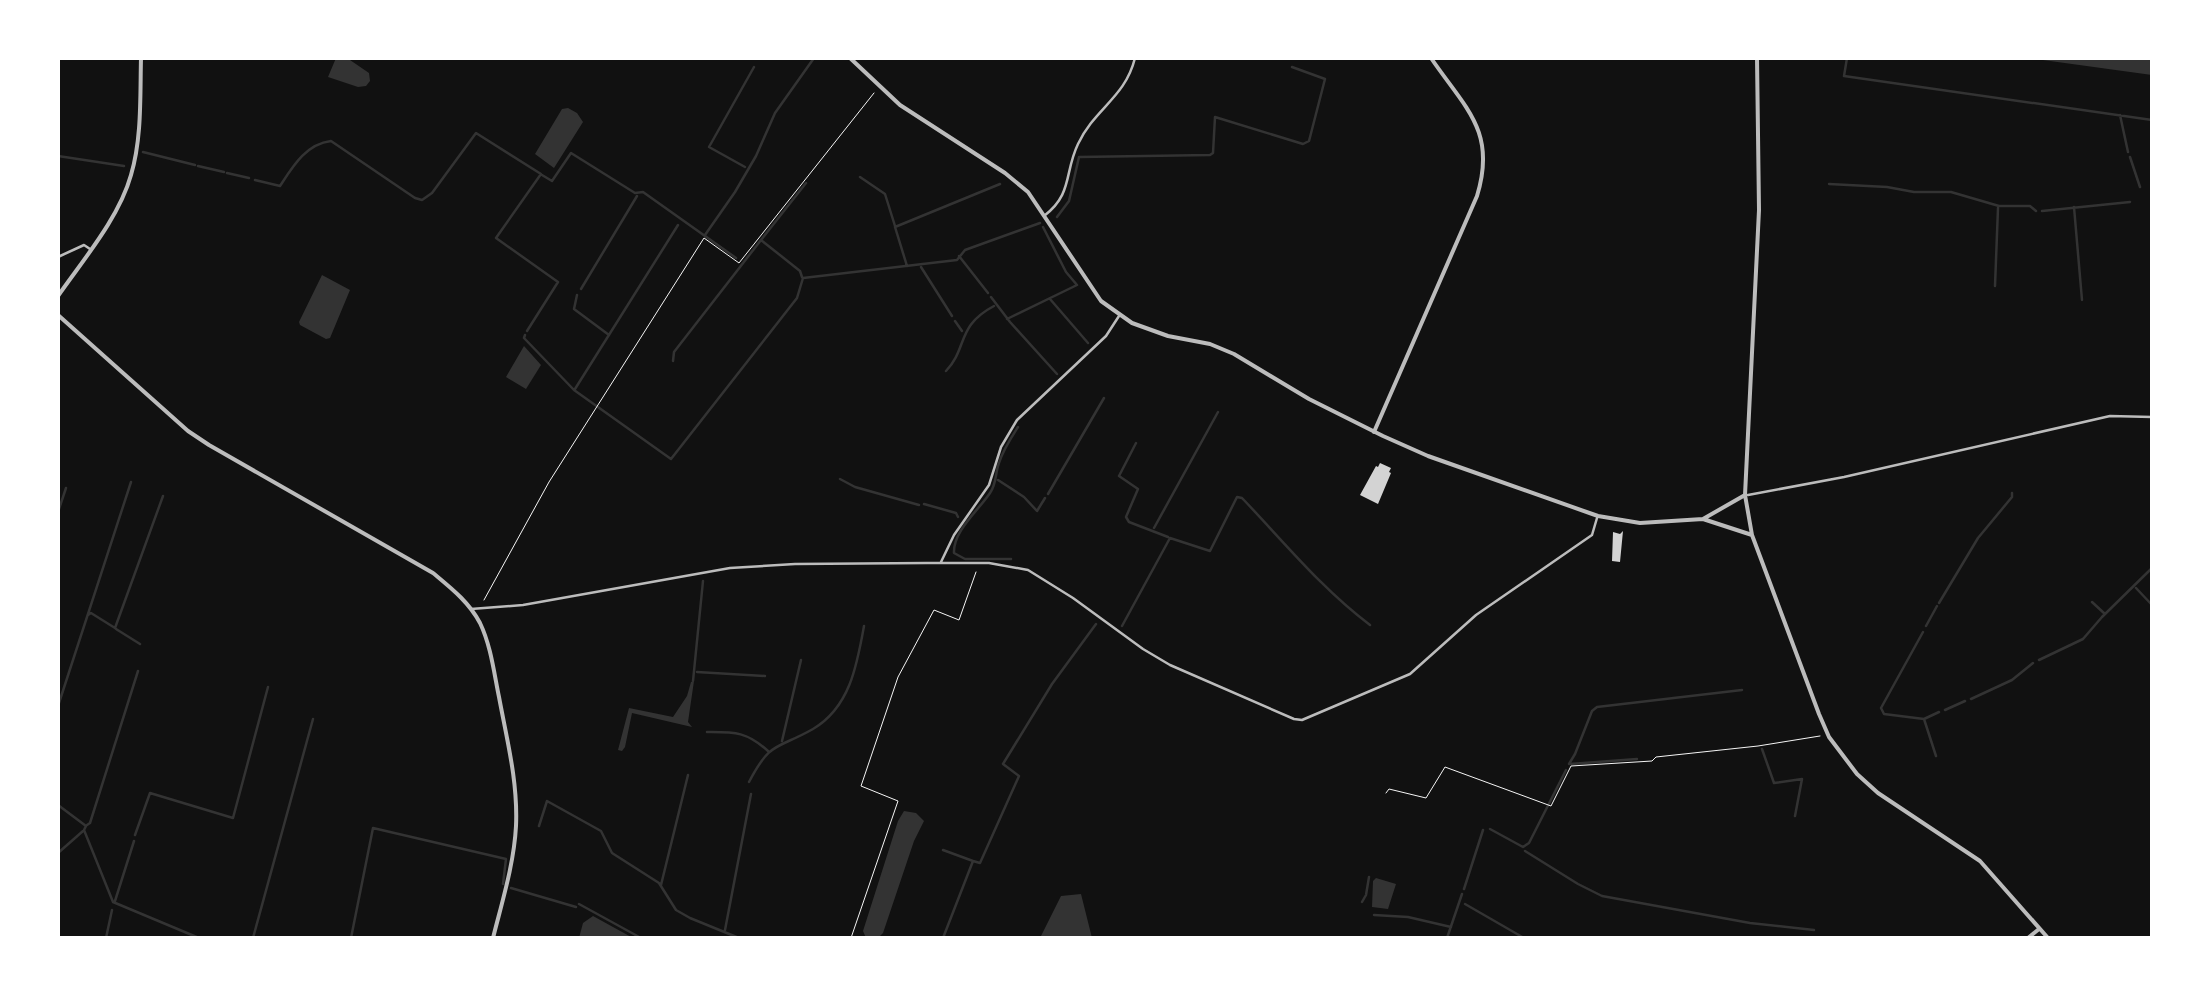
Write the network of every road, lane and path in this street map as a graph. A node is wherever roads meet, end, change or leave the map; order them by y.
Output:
1 (140, 58) edge
2 (850, 58) edge
3 (1135, 58) edge
4 (1431, 58) edge
5 (1757, 58) edge
6 (879, 87) junction
7 (1044, 216) junction
8 (90, 249) junction
9 (58, 257) edge
10 (58, 296) edge
11 (58, 314) edge
12 (1119, 316) junction
13 (2152, 417) edge
14 (1374, 432) junction
15 (1745, 495) junction
16 (1598, 516) junction
17 (1703, 518) junction
18 (1752, 534) junction
19 (940, 563) junction
20 (979, 564) junction
21 (482, 608) junction
22 (472, 609) junction
23 (1828, 734) junction
24 (1386, 793) dead end
25 (2040, 929) junction
26 (493, 938) edge
27 (850, 938) edge
28 (2028, 938) edge
29 (2048, 938) edge

1 - 8 street
2 - 6 street
3 - 7 street
4 - 14 street
5 - 15 street
6 - 7 street
6 - 21 path
7 - 12 street
8 - 9 street
8 - 10 street
11 - 22 street
12 - 14 street
12 - 19 street
13 - 15 street
14 - 16 street
15 - 17 street
15 - 18 street
16 - 17 street
16 - 20 street
17 - 18 street
18 - 23 street
19 - 20 street
19 - 21 street
20 - 27 path
21 - 22 street
22 - 26 street
23 - 24 path
23 - 25 street
25 - 28 street
25 - 29 street

